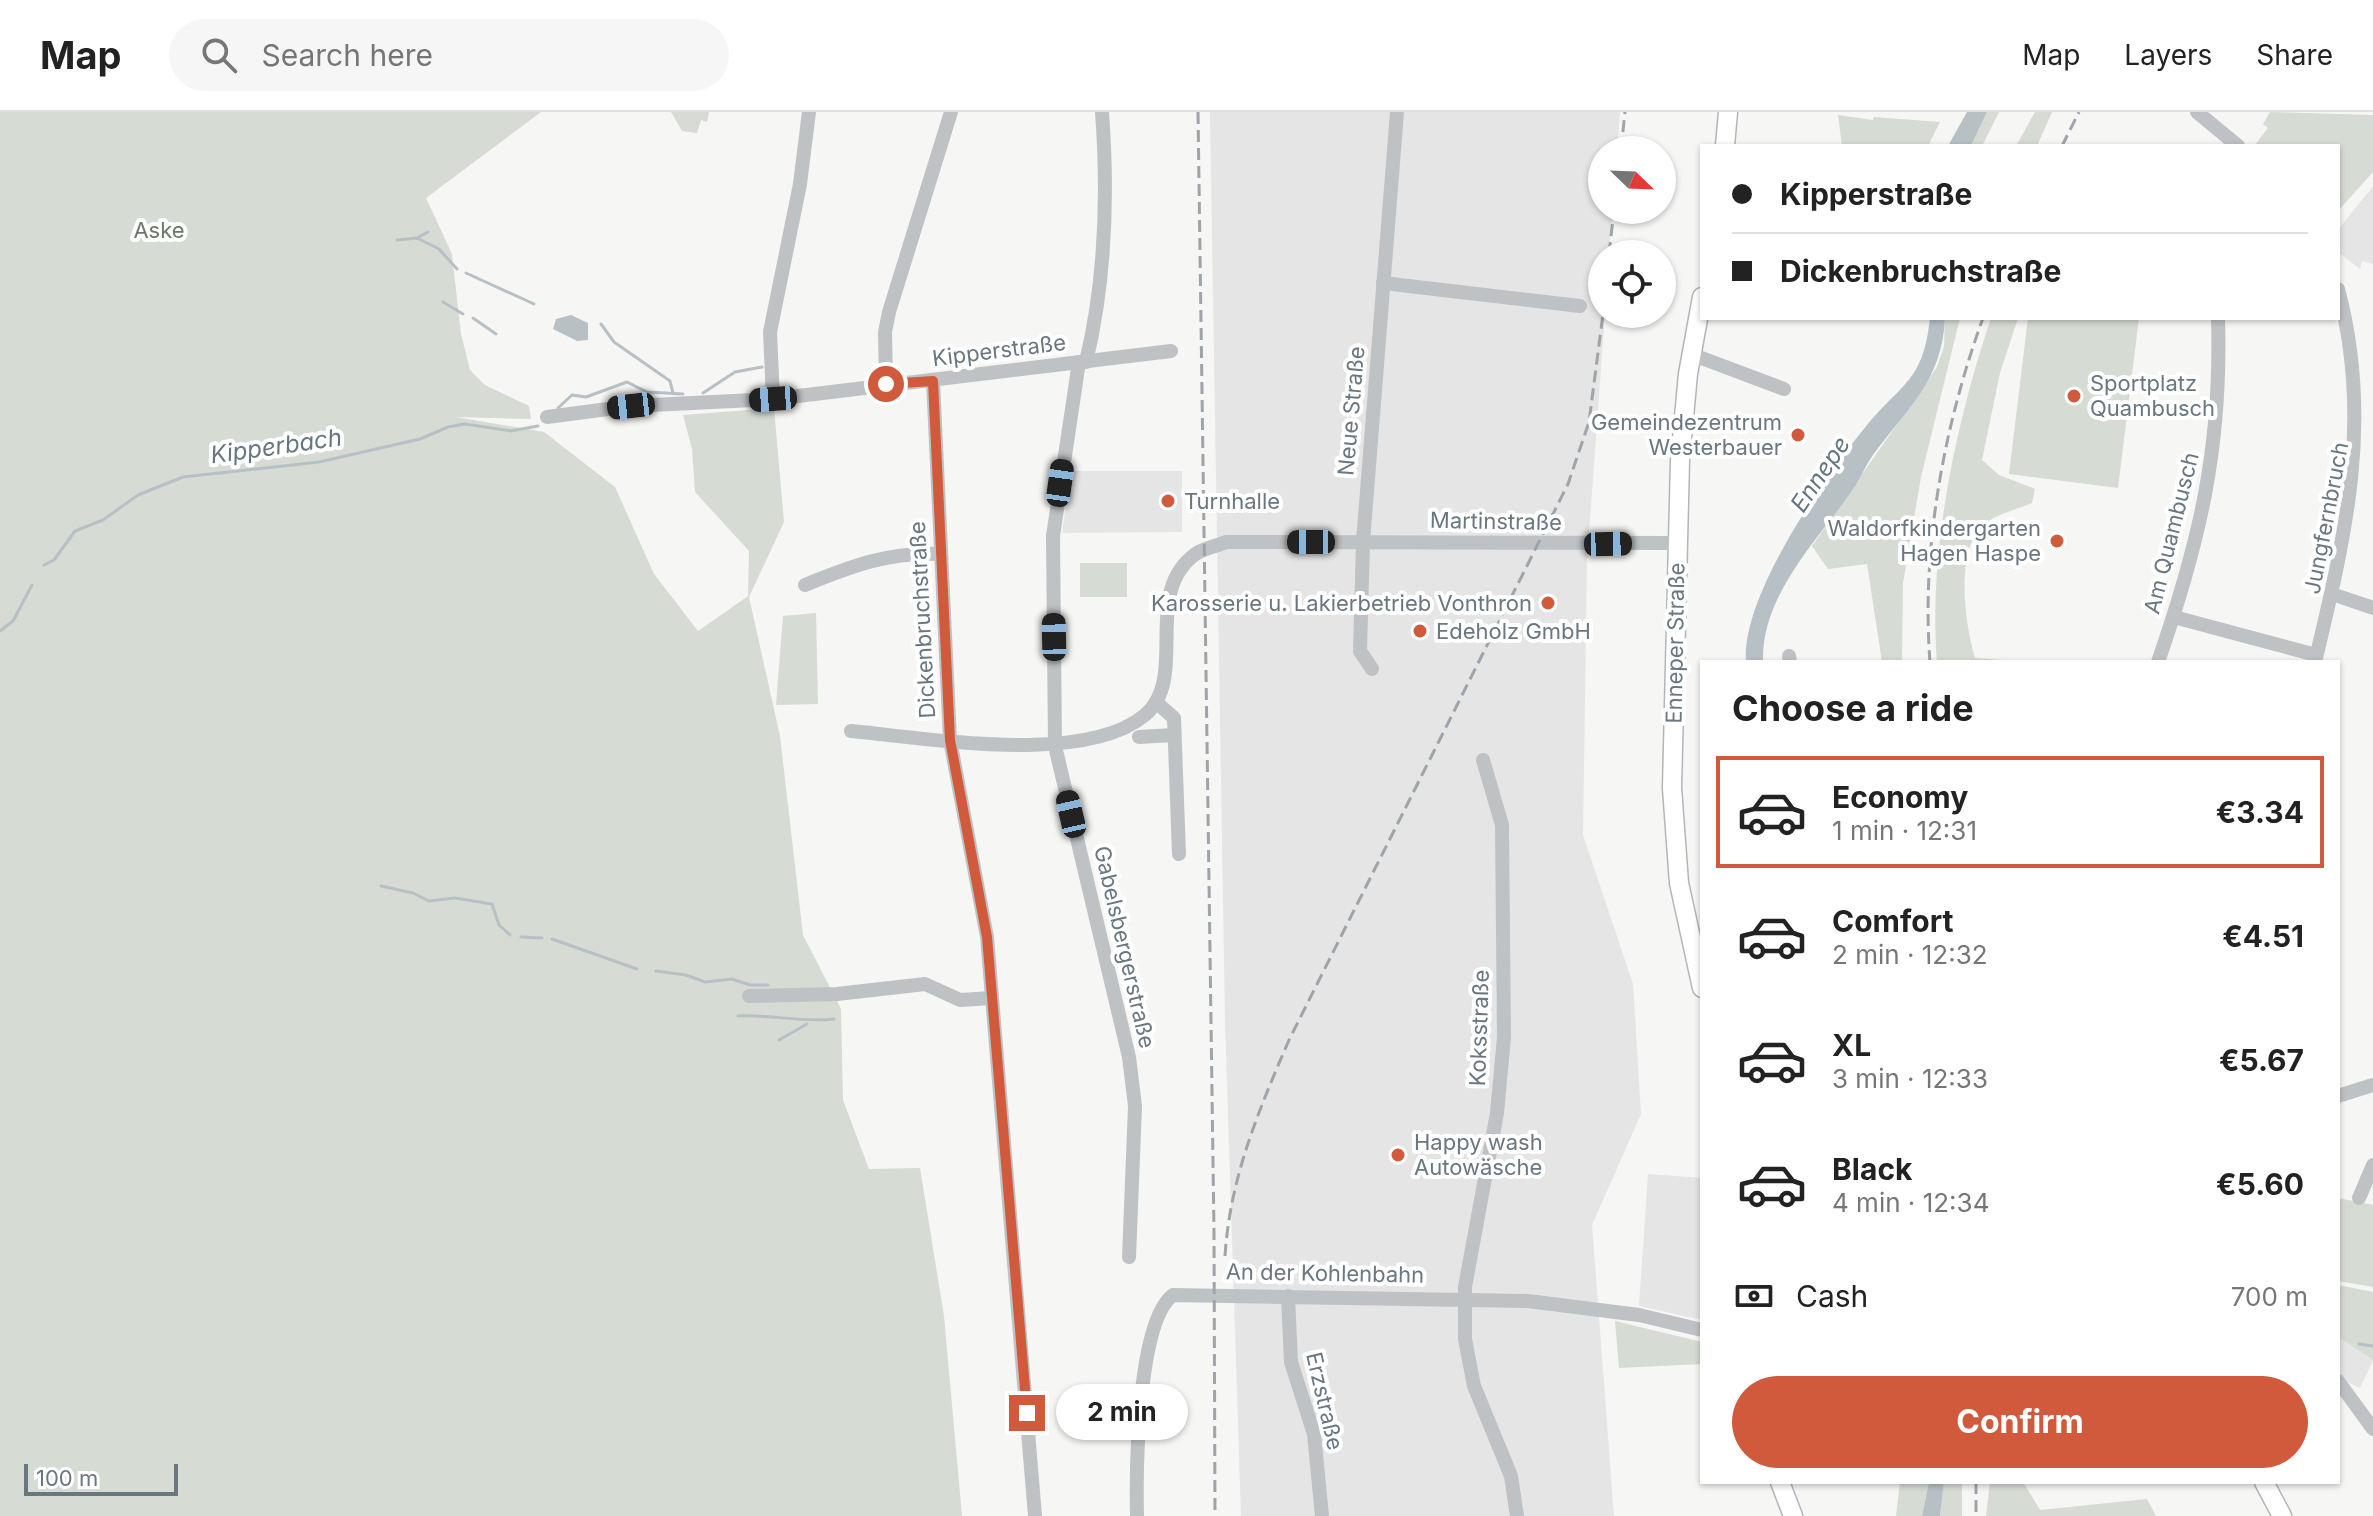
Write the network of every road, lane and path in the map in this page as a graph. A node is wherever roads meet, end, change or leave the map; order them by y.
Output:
1 (809, 112) edge
2 (951, 112) edge
3 (1102, 112) edge
4 (1397, 112) edge
5 (1728, 112) edge
6 (2197, 112) edge
7 (1725, 144) edge
8 (2236, 144) edge
9 (1383, 283) junction
10 (2340, 294) edge
11 (1580, 306) dead end
12 (1700, 307) edge
13 (2218, 320) edge
14 (1171, 351) dead end
15 (1691, 354) junction
16 (1082, 362) junction
17 (933, 381) junction
18 (886, 384) junction
19 (1784, 389) dead end
20 (773, 399) junction
21 (547, 417) dead end
22 (1363, 542) junction
23 (1678, 543) junction
24 (941, 554) junction
25 (805, 585) dead end
26 (2335, 595) junction
27 (2373, 608) edge
28 (2174, 617) junction
29 (2316, 659) edge
30 (2159, 660) edge
31 (1372, 669) dead end
32 (1156, 702) junction
33 (851, 731) dead end
34 (1174, 735) junction
35 (1139, 737) dead end
36 (950, 740) junction
37 (1055, 746) junction
38 (1483, 760) dead end
39 (1179, 854) dead end
40 (1700, 980) edge
41 (749, 996) dead end
42 (992, 998) junction
43 (2373, 1085) edge
44 (2340, 1095) edge
45 (2373, 1165) edge
46 (2359, 1198) dead end
47 (1129, 1257) dead end
48 (1288, 1296) junction
49 (1465, 1298) junction
50 (1700, 1330) edge
51 (2340, 1384) edge
52 (2373, 1429) edge
53 (1781, 1484) edge
54 (2265, 1484) edge
55 (1035, 1516) edge
56 (1137, 1516) edge
57 (1322, 1516) edge
58 (1517, 1516) edge
59 (1793, 1516) edge
60 (2282, 1516) edge

1 - 20 street
2 - 18 street
3 - 16 street, Gabelsbergerstraße
4 - 9 street, Neue Straße
5 - 7 main road
6 - 8 street
9 - 11 street
9 - 22 street, Neue Straße
10 - 26 street, Jungfernbruch
12 - 15 main road, Enneper Straße
13 - 28 street, Am Quambusch
14 - 16 street, Kipperstraße
15 - 19 street
15 - 23 main road, Enneper Straße
16 - 17 street, Kipperstraße
16 - 37 street, Gabelsbergerstraße
17 - 18 street, Kipperstraße
17 - 24 street, Dickenbruchstraße
18 - 20 street, Kipperstraße
20 - 21 street, Kipperstraße
22 - 23 street, Martinstraße
22 - 31 street
22 - 32 street, Martinstraße
23 - 40 main road, Enneper Straße
24 - 25 street
24 - 36 street, Dickenbruchstraße
26 - 27 street
26 - 29 street, Jungfernbruch
28 - 29 street
28 - 30 street, Am Quambusch
32 - 34 street
32 - 37 street
33 - 36 street
34 - 35 street
34 - 39 street
36 - 37 street
36 - 42 street, Dickenbruchstraße
37 - 47 street, Gabelsbergerstraße
38 - 49 street, Koksstraße
41 - 42 street
42 - 55 street, Dickenbruchstraße
43 - 44 street
45 - 46 street
48 - 49 street, An der Kohlenbahn
48 - 56 street, An der Kohlenbahn
48 - 57 street, Erzstraße
49 - 50 street, An der Kohlenbahn
49 - 58 street, Koksstraße
51 - 52 street
53 - 59 main road
54 - 60 main road

